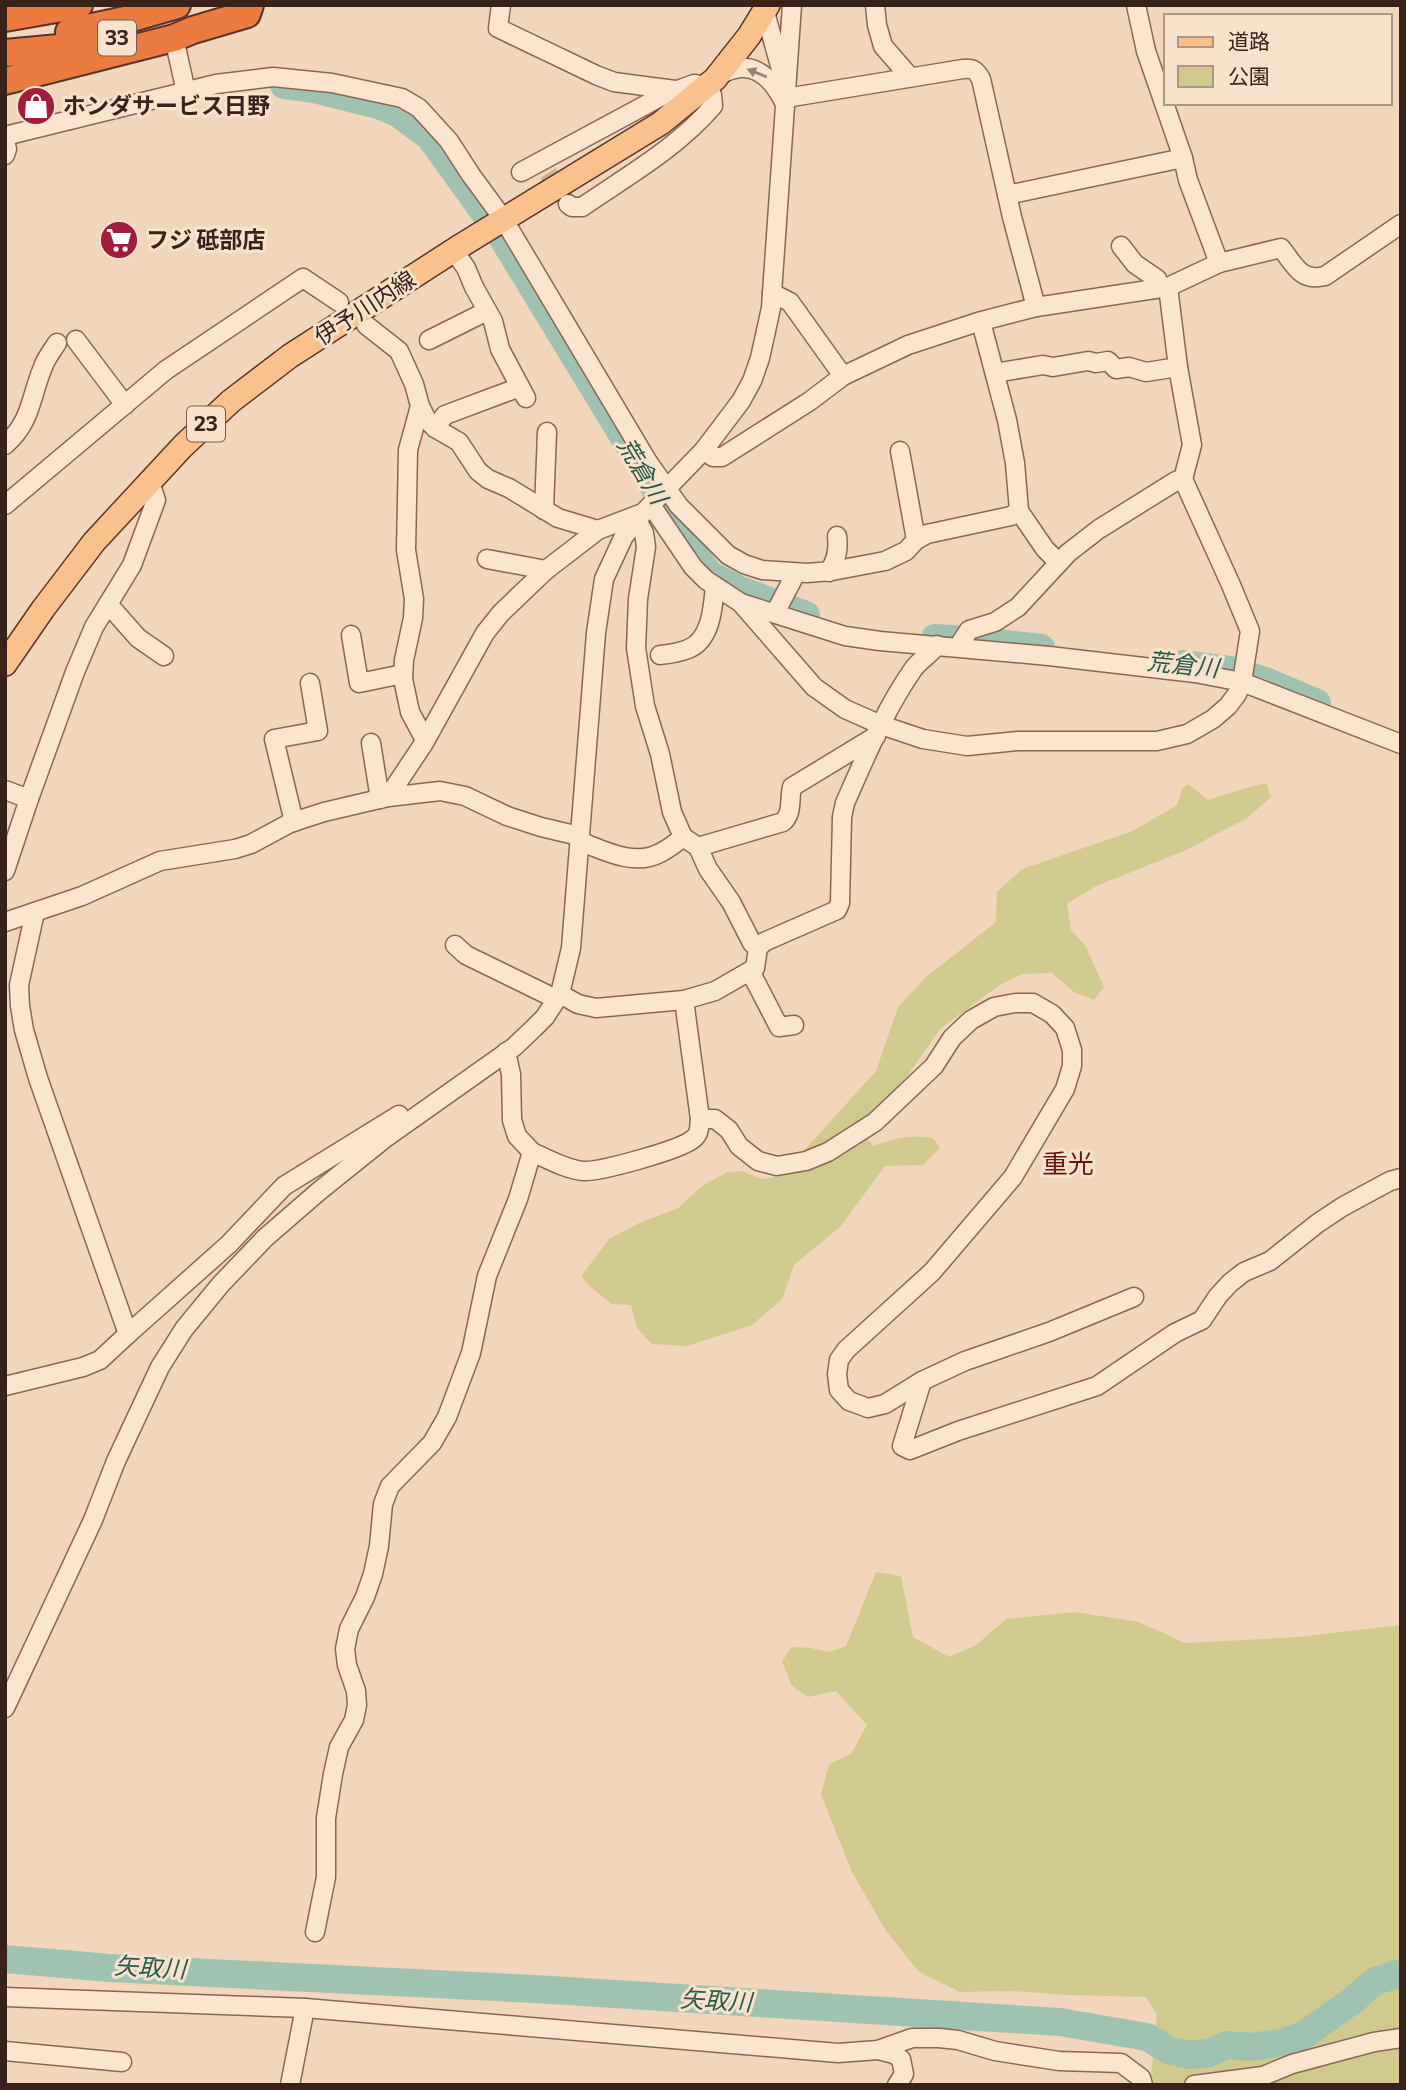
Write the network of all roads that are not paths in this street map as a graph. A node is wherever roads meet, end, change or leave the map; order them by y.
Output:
1 (79, 5) edge
2 (177, 5) edge
3 (226, 5) edge
4 (250, 5) edge
5 (502, 5) edge
6 (792, 5) edge
7 (875, 5) edge
8 (1136, 5) edge
9 (767, 9) edge
10 (6, 26) edge
11 (161, 35) junction
12 (59, 50) junction
13 (5, 53) edge
14 (910, 78) junction
15 (5, 81) edge
16 (711, 82) junction
17 (679, 90) junction
18 (186, 92) junction
19 (786, 97) junction
20 (1164, 103) edge
21 (1165, 105) edge
22 (6, 146) edge
23 (1183, 158) junction
24 (522, 172) dead end
25 (1007, 195) junction
26 (568, 204) dead end
27 (501, 221) junction
28 (1401, 224) edge
29 (1121, 246) dead end
30 (458, 248) junction
31 (1219, 263) junction
32 (1164, 288) junction
33 (772, 293) junction
34 (339, 302) dead end
35 (1036, 307) junction
36 (487, 311) junction
37 (981, 322) junction
38 (366, 325) dead end
39 (76, 340) dead end
40 (429, 340) dead end
41 (57, 343) dead end
42 (1178, 368) junction
43 (995, 373) junction
44 (843, 376) junction
45 (125, 405) junction
46 (419, 406) junction
47 (435, 428) junction
48 (547, 432) dead end
49 (5, 445) edge
50 (704, 450) junction
51 (900, 451) dead end
52 (1183, 479) junction
53 (150, 481) junction
54 (653, 503) junction
55 (5, 505) edge
56 (544, 510) junction
57 (1019, 511) junction
58 (598, 530) junction
59 (837, 536) dead end
60 (915, 540) junction
61 (487, 559) dead end
62 (1059, 563) junction
63 (546, 570) junction
64 (829, 572) junction
65 (796, 573) junction
66 (715, 586) junction
67 (741, 603) junction
68 (108, 604) junction
69 (775, 613) junction
70 (352, 635) dead end
71 (937, 645) junction
72 (958, 647) junction
73 (660, 655) dead end
74 (164, 656) dead end
75 (5, 664) edge
76 (403, 674) junction
77 (310, 682) dead end
78 (1241, 682) junction
79 (879, 730) junction
80 (425, 740) junction
81 (371, 743) dead end
82 (1401, 744) edge
83 (5, 790) edge
84 (384, 798) junction
85 (29, 799) junction
86 (294, 822) junction
87 (579, 839) junction
88 (691, 842) junction
89 (5, 872) edge
90 (35, 912) junction
91 (5, 922) edge
92 (455, 945) dead end
93 (758, 948) junction
94 (750, 971) junction
95 (558, 996) junction
96 (684, 1000) junction
97 (794, 1025) dead end
98 (506, 1052) junction
99 (439, 1099) junction
100 (700, 1119) junction
101 (532, 1152) junction
102 (1401, 1178) edge
103 (1134, 1297) dead end
104 (128, 1334) junction
105 (922, 1381) junction
106 (5, 1386) edge
107 (5, 1708) edge
108 (315, 1932) dead end
109 (5, 1997) edge
110 (304, 2008) junction
111 (1401, 2038) edge
112 (878, 2050) junction
113 (5, 2051) edge
114 (122, 2062) dead end
115 (289, 2085) edge
116 (897, 2085) edge
117 (1143, 2085) edge
118 (1194, 2085) edge

1 - 10 highway, 33
2 - 12 highway, 33
3 - 11 highway, 33
4 - 11 highway
5 - 17 street
6 - 19 street
7 - 14 street
8 - 20 street
9 - 16 main road, 伊予川内線 / 23
9 - 19 street
10 - 12 highway, 33
11 - 12 highway, 33
11 - 18 street
12 - 13 highway, 33
12 - 15 highway
14 - 19 street
14 - 25 street
16 - 17 street
19 -> 16 street
16 - 26 street
16 - 27 main road, 伊予川内線 / 23
17 - 24 street
18 - 22 street
18 - 27 street
19 - 33 street
21 - 23 street
23 - 25 street
23 - 31 street
25 - 35 street
27 - 30 main road, 伊予川内線 / 23
27 - 54 street
28 - 31 street
29 - 32 street
30 - 36 street
30 - 53 main road, 伊予川内線 / 23
31 - 32 street
32 - 35 street
32 - 42 street
33 - 44 street
33 - 50 street
34 - 45 street
35 - 37 street
36 - 40 street
36 - 47 street
37 - 43 street
37 - 44 street
38 - 46 street
39 - 45 street
41 - 49 street
42 - 43 street
42 - 52 street
43 - 57 street
44 - 50 street
45 - 55 street
46 - 47 street
46 - 76 street
47 - 56 street
48 - 56 street
50 - 54 street
51 - 60 street
52 - 62 street
52 - 78 street
53 - 68 street
53 - 75 main road, 伊予川内線 / 23
54 - 58 street
54 - 65 street
54 - 66 street
54 - 87 street
54 - 88 street
56 - 58 street
57 - 60 street
57 - 62 street
58 - 63 street
59 - 64 street
60 - 64 street
61 - 63 street
62 - 72 street
63 - 80 street
64 - 65 street
65 - 69 street
66 - 67 street
66 - 73 street
67 - 69 street
67 - 79 street
68 - 74 street
68 - 85 street
69 - 71 street
70 - 76 street
71 - 72 street
71 - 79 street
72 - 78 street
76 - 80 street
77 - 86 street
78 - 79 street
78 - 82 street
79 - 88 street
79 - 93 street
80 - 84 street
81 - 84 street
83 - 85 street
84 - 86 street
84 - 87 street
85 - 89 street
86 - 90 street
87 - 88 street
87 - 95 street
88 - 93 street
90 - 91 street
90 - 104 street
92 - 95 street
93 - 94 street
94 - 96 street
94 - 97 street
95 - 96 street
95 - 98 street
96 - 100 street
98 - 99 street
98 - 101 street
99 - 104 street
99 - 107 street
100 - 101 street
100 - 105 street
101 - 108 street
102 - 105 street
103 - 105 street
104 - 106 street
109 - 110 street
110 - 112 street
110 - 115 street
111 - 118 street
112 - 116 street
112 - 117 street
113 - 114 street

